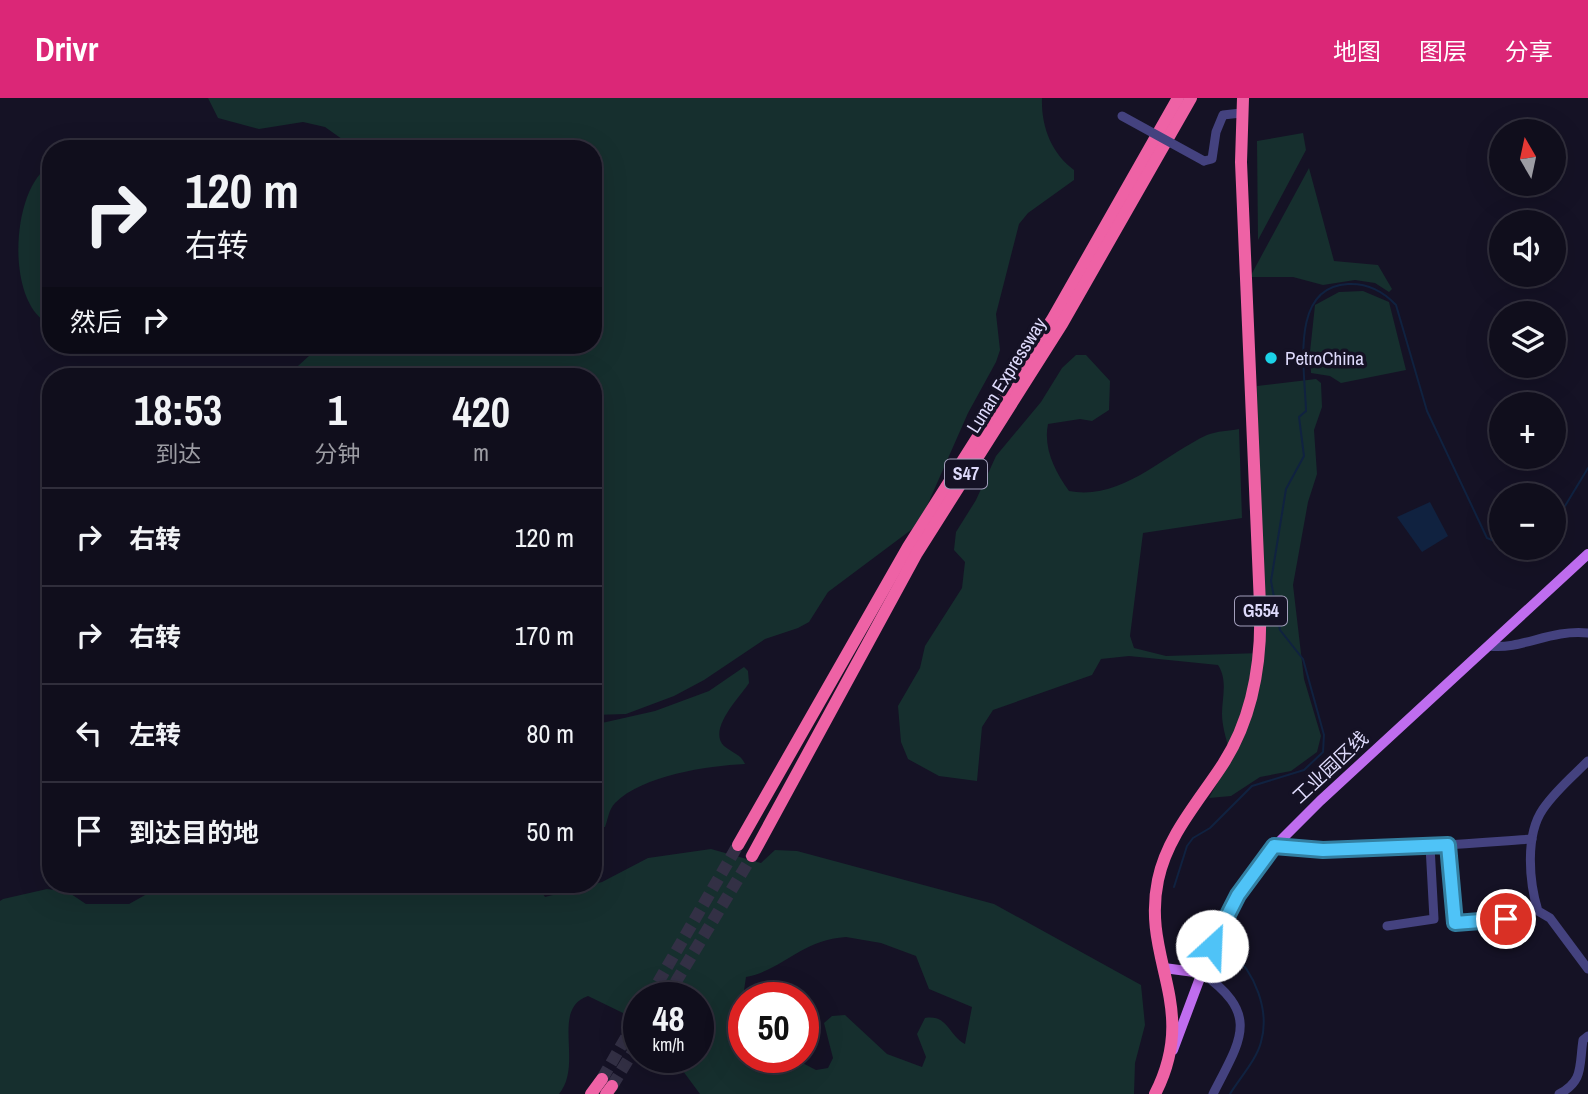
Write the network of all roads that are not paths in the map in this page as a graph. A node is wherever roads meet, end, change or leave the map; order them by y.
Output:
1 (1178, 98) edge
2 (1191, 98) edge
3 (1243, 98) edge
4 (1241, 113) junction
5 (1122, 116) dead end
6 (1588, 554) edge
7 (1588, 633) edge
8 (1489, 646) junction
9 (1588, 761) edge
10 (1532, 839) junction
11 (738, 845) tunnel mouth
12 (1448, 845) junction
13 (1274, 846) junction
14 (1430, 846) junction
15 (752, 856) tunnel mouth
16 (1506, 919) dead end
17 (1387, 926) dead end
18 (1164, 968) junction
19 (1588, 969) edge
20 (1202, 973) junction
21 (1588, 1035) edge
22 (1169, 1059) junction
23 (607, 1086) tunnel mouth
24 (591, 1094) edge
25 (1155, 1094) edge
26 (1213, 1094) edge
27 (1559, 1094) edge

1 - 11 highway, Lunan Expressway / S47
2 - 15 highway, Lunan Expressway / S47
3 - 4 highway, G554
4 - 5 street, bridge
4 - 18 highway, G554
6 - 8 main road, 工业园区线
7 - 8 street
8 - 13 main road, 工业园区线
9 - 10 street
10 - 12 street
10 - 19 street
12 - 14 street
12 - 16 street
13 - 14 street
13 - 20 main road, 工业园区线
14 - 17 street
18 - 20 main road
18 - 22 highway, G554
20 - 22 main road, 工业园区线
20 - 26 street
21 - 27 street
22 - 25 highway, G554
23 - 24 highway

